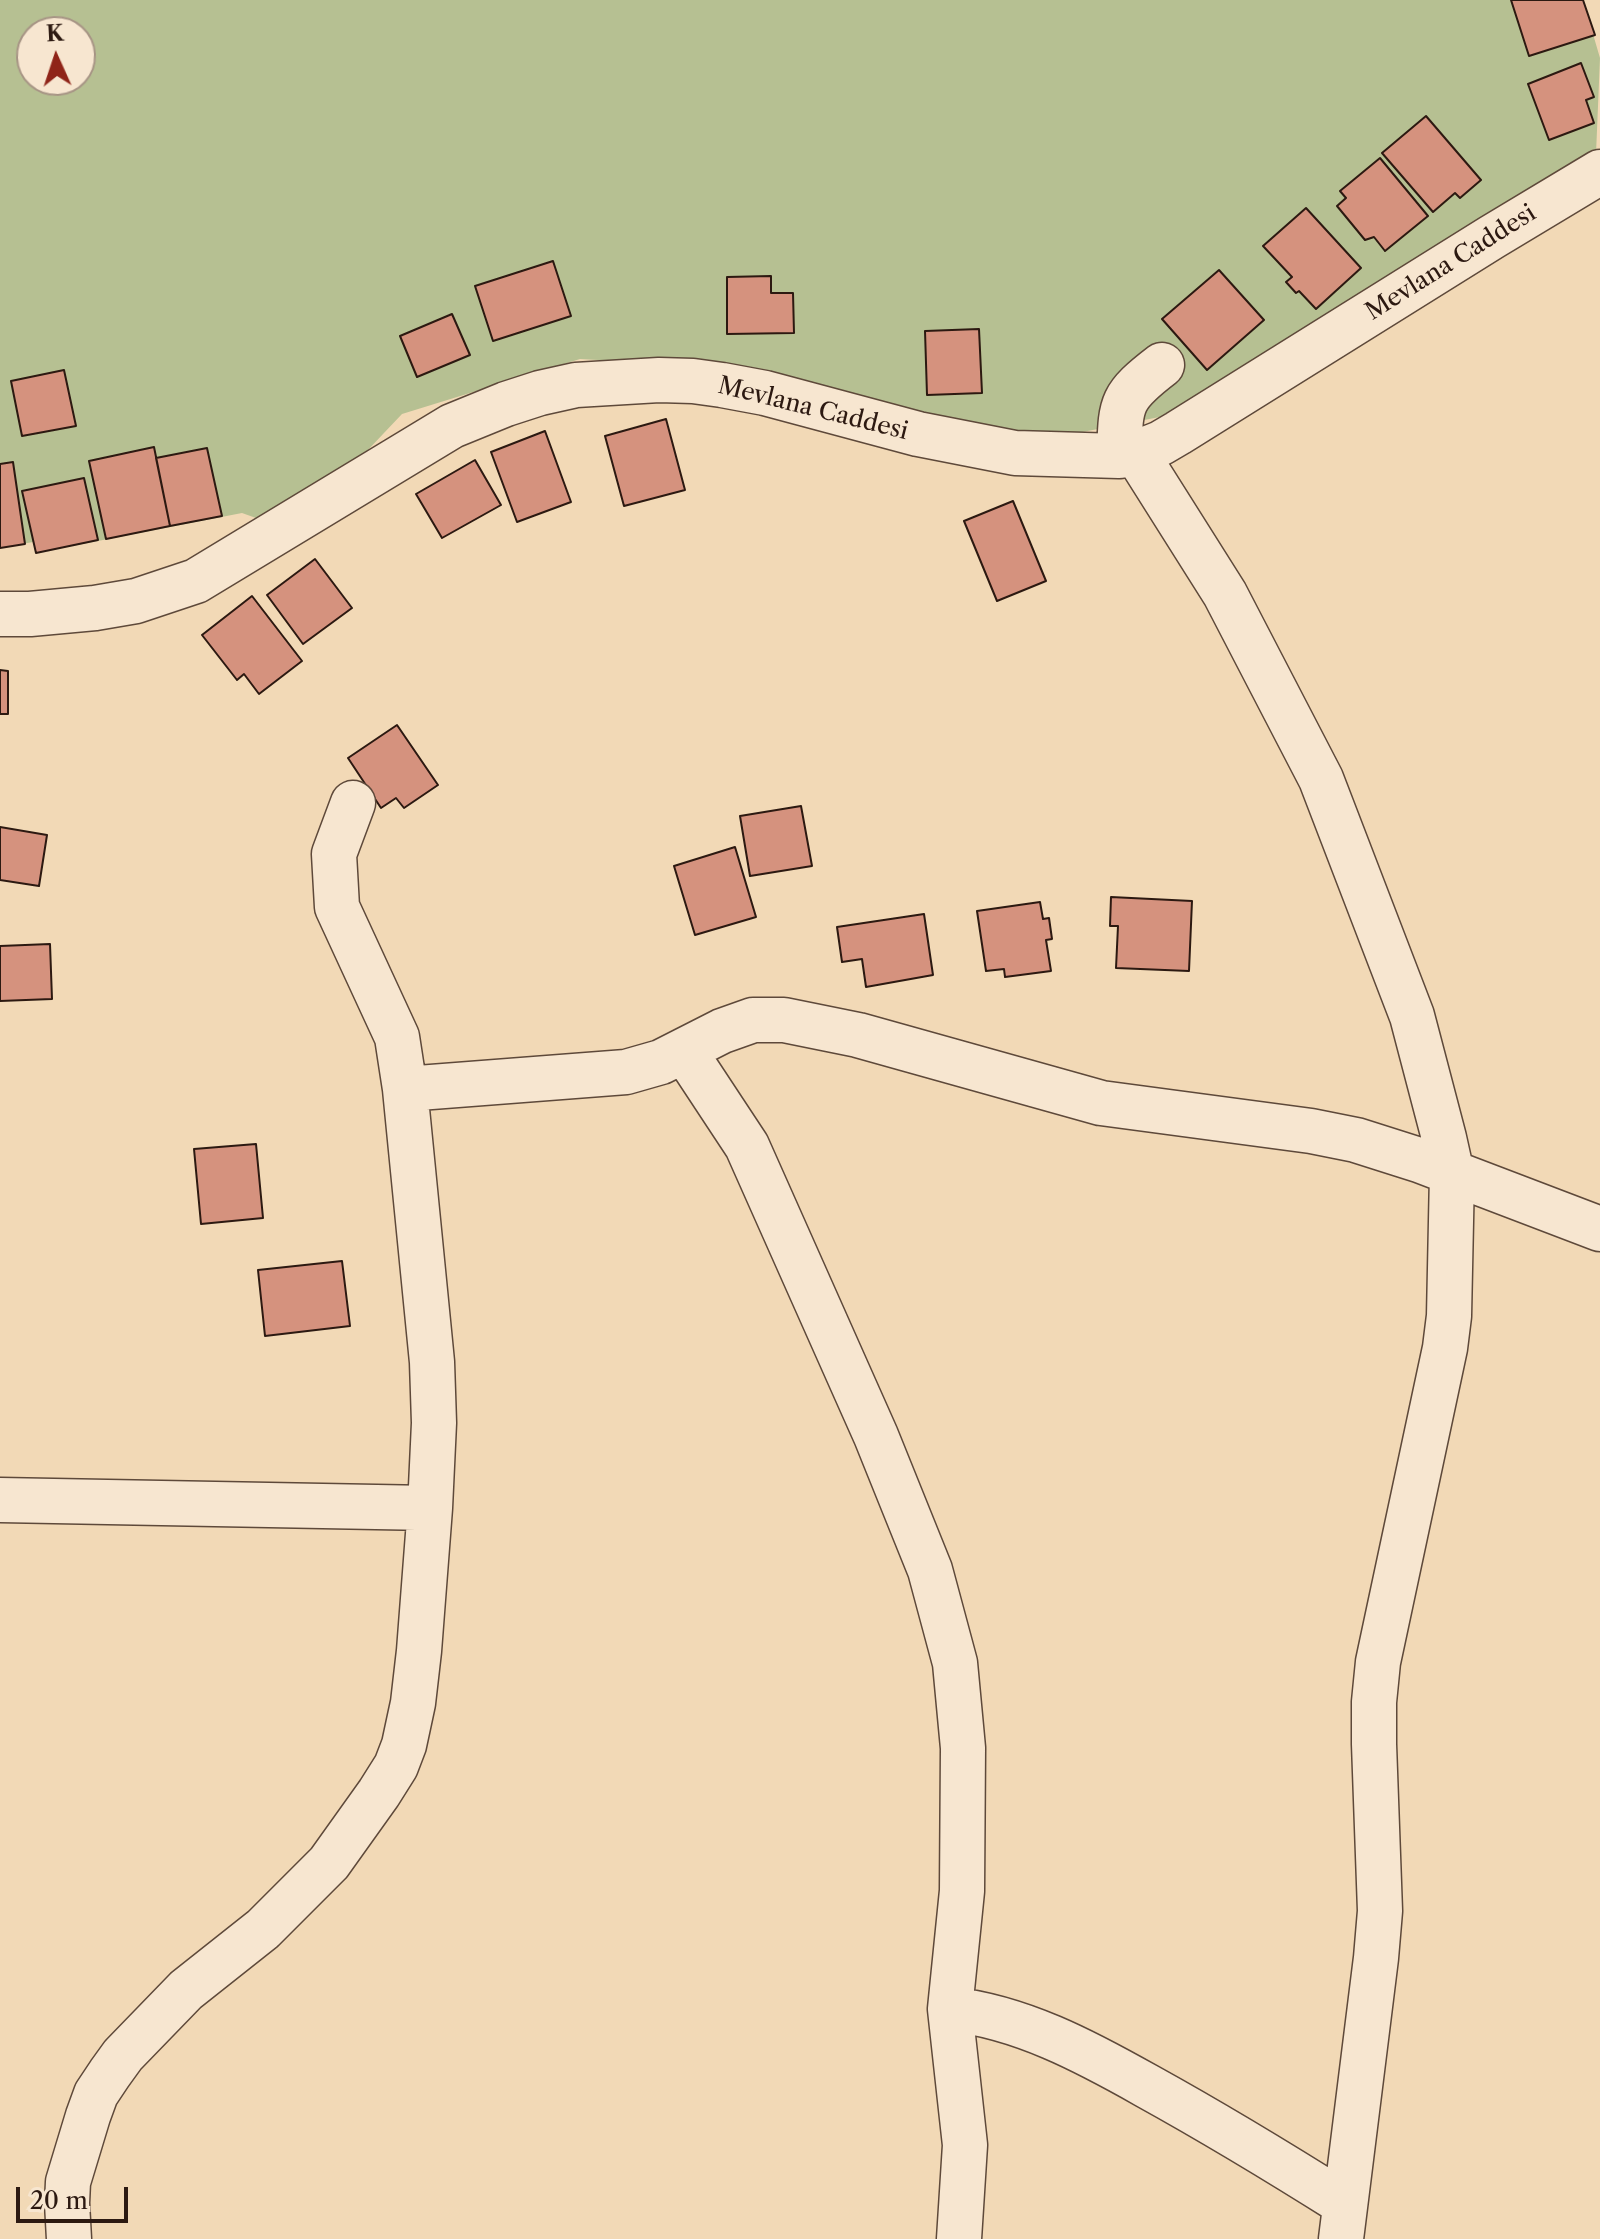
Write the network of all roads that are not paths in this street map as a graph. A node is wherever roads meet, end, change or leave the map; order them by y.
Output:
1 (1600, 172) edge
2 (1162, 365) dead end
3 (1127, 455) junction
4 (0, 614) edge
5 (353, 803) dead end
6 (685, 1052) junction
7 (405, 1089) junction
8 (1452, 1174) junction
9 (1600, 1229) edge
10 (0, 1500) edge
11 (430, 1508) junction
12 (950, 2009) junction
13 (1343, 2221) edge
14 (69, 2239) edge
15 (959, 2239) edge

1 - 3 street, Mevlana Caddesi
2 - 3 street
3 - 4 street, Mevlana Caddesi
3 - 8 street
5 - 7 street
6 - 7 street
6 - 8 street
6 - 12 street
7 - 11 street
8 - 9 street
8 - 13 street
10 - 11 street
11 - 14 street
12 - 13 street
12 - 15 street

